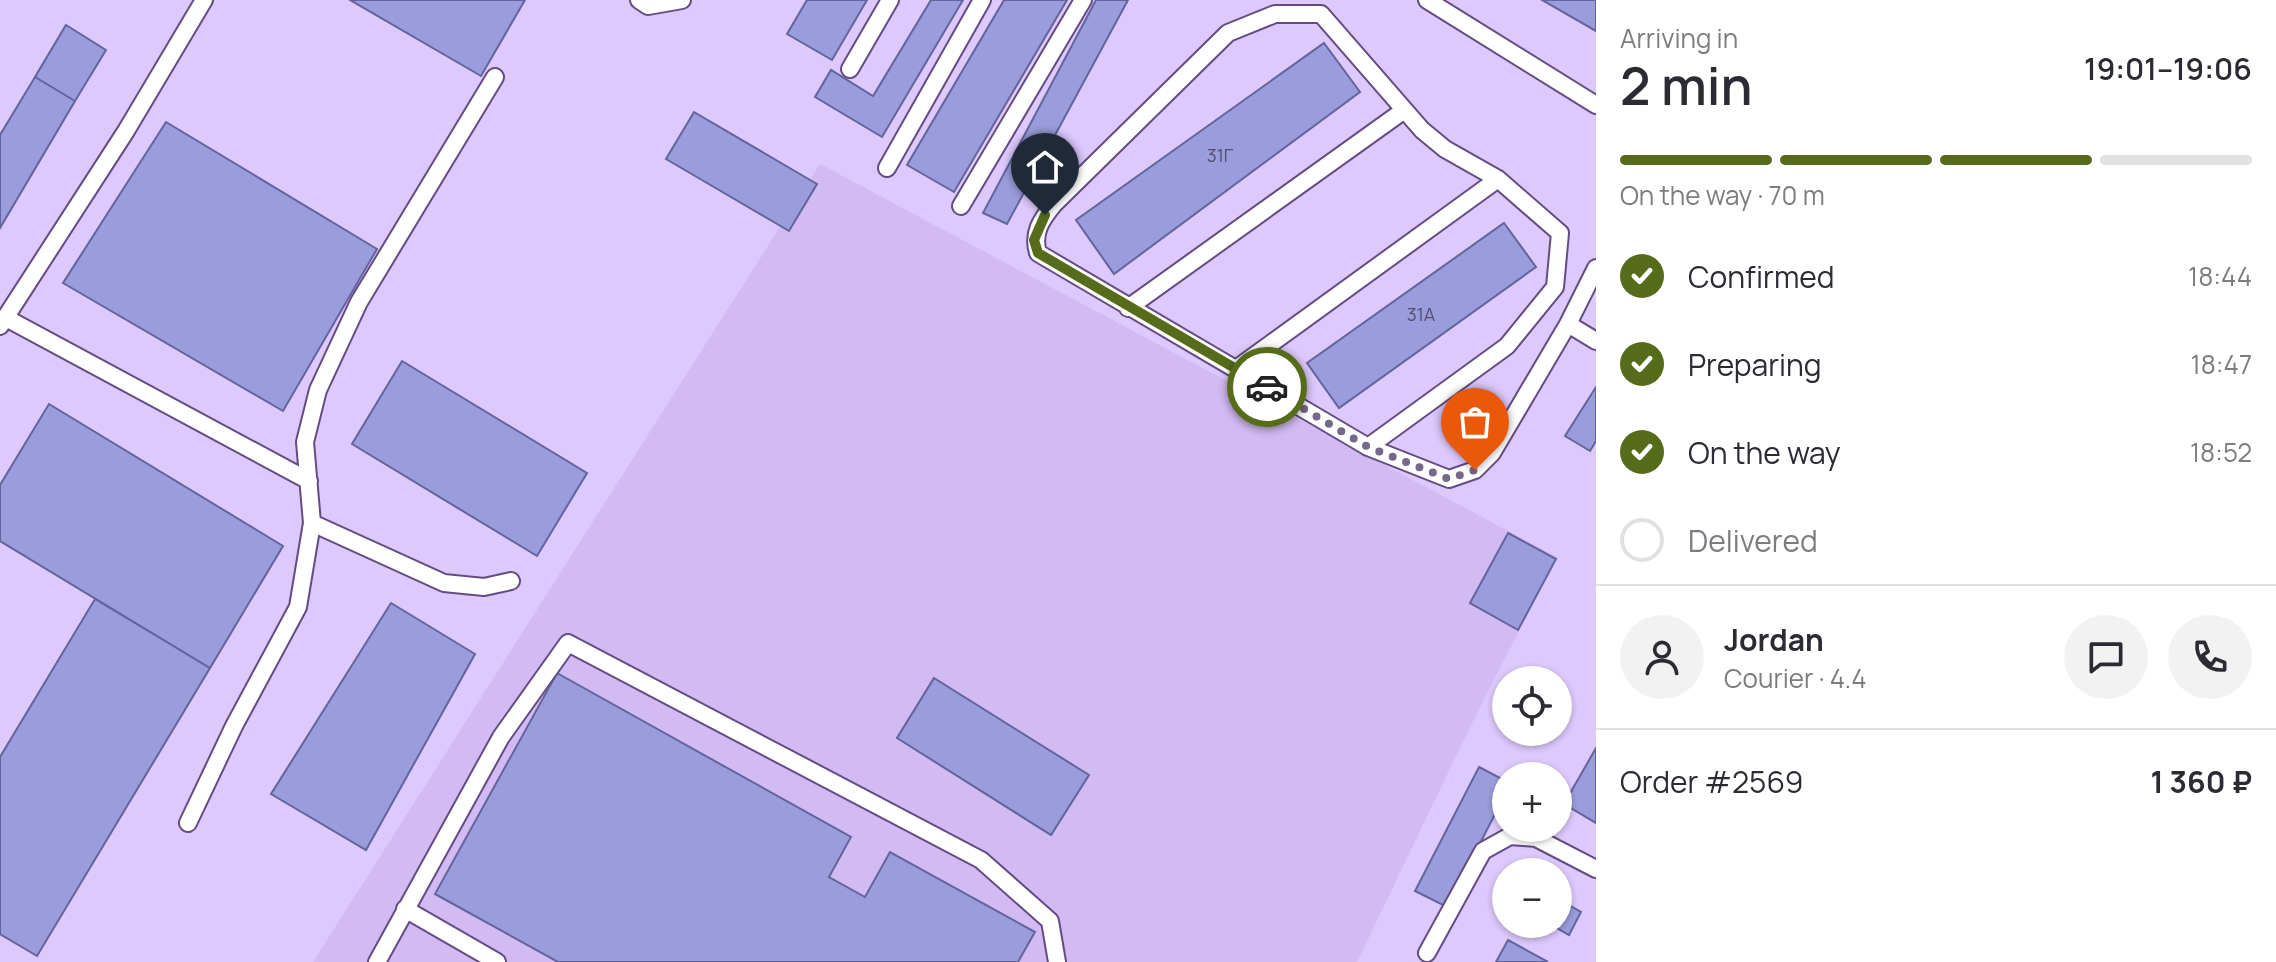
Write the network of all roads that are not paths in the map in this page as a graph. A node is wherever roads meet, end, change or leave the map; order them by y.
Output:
1 (204, 0) edge
2 (639, 0) edge
3 (682, 0) edge
4 (890, 0) edge
5 (982, 0) edge
6 (1083, 0) edge
7 (1427, 0) edge
8 (1325, 7) edge
9 (850, 69) dead end
10 (495, 77) dead end
11 (1596, 105) edge
12 (1403, 111) junction
13 (887, 168) dead end
14 (1498, 179) junction
15 (961, 206) dead end
16 (1596, 268) edge
17 (1128, 308) junction
18 (3, 322) edge
19 (1568, 324) junction
20 (1596, 341) edge
21 (1236, 369) junction
22 (1368, 447) junction
23 (309, 481) junction
24 (312, 523) junction
25 (511, 581) dead end
26 (188, 823) dead end
27 (1596, 869) edge
28 (405, 909) junction
29 (1427, 953) dead end
30 (377, 962) edge
31 (497, 962) edge
32 (1057, 962) edge

1 - 18 lane
2 - 3 lane
4 - 9 lane
5 - 13 lane
6 - 15 lane
7 - 11 lane
8 - 12 lane
8 - 17 lane
10 - 23 lane
12 - 14 lane
12 - 17 lane
14 - 21 lane
14 - 22 lane
16 - 19 lane
17 - 21 lane
18 - 23 lane
19 - 20 lane
19 - 22 lane
21 - 22 lane
23 - 24 lane
24 - 25 lane
24 - 26 lane
27 - 29 lane
28 - 30 lane
28 - 31 lane
28 - 32 lane

